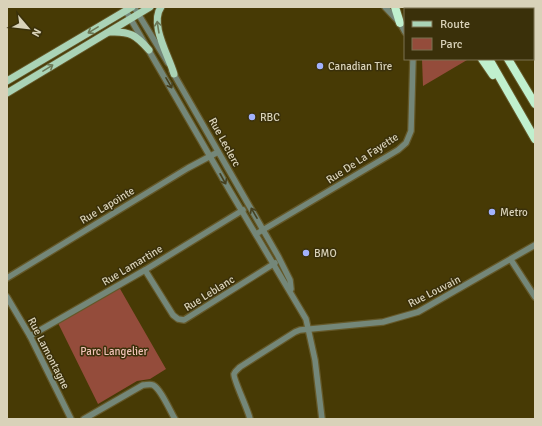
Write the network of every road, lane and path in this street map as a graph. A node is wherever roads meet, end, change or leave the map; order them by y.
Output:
1 (150, 7) edge
2 (161, 7) edge
3 (384, 7) edge
4 (395, 7) edge
5 (131, 8) edge
6 (138, 15) junction
7 (131, 19) junction
8 (400, 23) junction
9 (404, 30) edge
10 (108, 32) junction
11 (149, 50) junction
12 (413, 60) edge
13 (483, 60) edge
14 (490, 60) edge
15 (509, 60) edge
16 (514, 69) junction
17 (174, 74) junction
18 (7, 81) edge
19 (7, 93) edge
20 (535, 104) edge
21 (516, 108) junction
22 (535, 108) edge
23 (535, 139) edge
24 (218, 152) junction
25 (210, 156) junction
26 (243, 210) junction
27 (264, 230) junction
28 (256, 234) junction
29 (535, 245) edge
30 (280, 259) junction
31 (512, 260) junction
32 (273, 264) junction
33 (145, 270) junction
34 (7, 278) edge
35 (291, 291) junction
36 (7, 297) edge
37 (535, 298) edge
38 (309, 329) junction
39 (30, 336) junction
40 (71, 419) edge
41 (84, 419) edge
42 (175, 419) edge
43 (250, 419) edge
44 (322, 419) edge

1 - 6 main road
17 -> 2 main road
3 - 8 street
4 - 8 highway
5 - 6 street, Rue Leclerc
5 - 7 street, Rue Leclerc
5 -> 18 main road
6 - 7 main road
6 - 17 street, Rue Leclerc
7 - 10 main road
7 - 11 street, Rue Leclerc
8 - 9 street
10 - 11 main road
19 -> 10 main road
11 -> 25 street, Rue Leclerc
12 - 27 street, Rue De La Fayette
13 - 21 highway
14 - 21 highway
15 - 16 highway
16 - 20 highway
16 - 22 highway
17 - 24 street, Rue Leclerc
21 - 23 highway
24 - 25 street, Rue Lapointe
27 -> 24 street, Rue Leclerc
25 -> 26 street, Rue Leclerc
25 - 34 street, Rue Lapointe
26 - 28 street, Rue Leclerc
26 - 33 street, Rue Lamartine
27 - 28 street, Rue De La Fayette
27 - 30 street, Rue Leclerc
28 - 32 street, Rue Leclerc
29 - 31 street, Rue Louvain
30 - 32 street, Rue Leblanc
30 - 35 street, Rue Leclerc
31 - 37 street
31 - 38 street, Rue Louvain
32 - 33 street, Rue Leblanc
32 - 35 street, Rue Leclerc
33 - 39 street, Rue Lamartine
35 - 38 street, Rue Leclerc
36 - 39 street, Rue Lamontagne
38 - 43 street, Rue Louvain
38 - 44 street, Rue Leclerc
39 - 40 street, Rue Lamontagne
41 - 42 street

